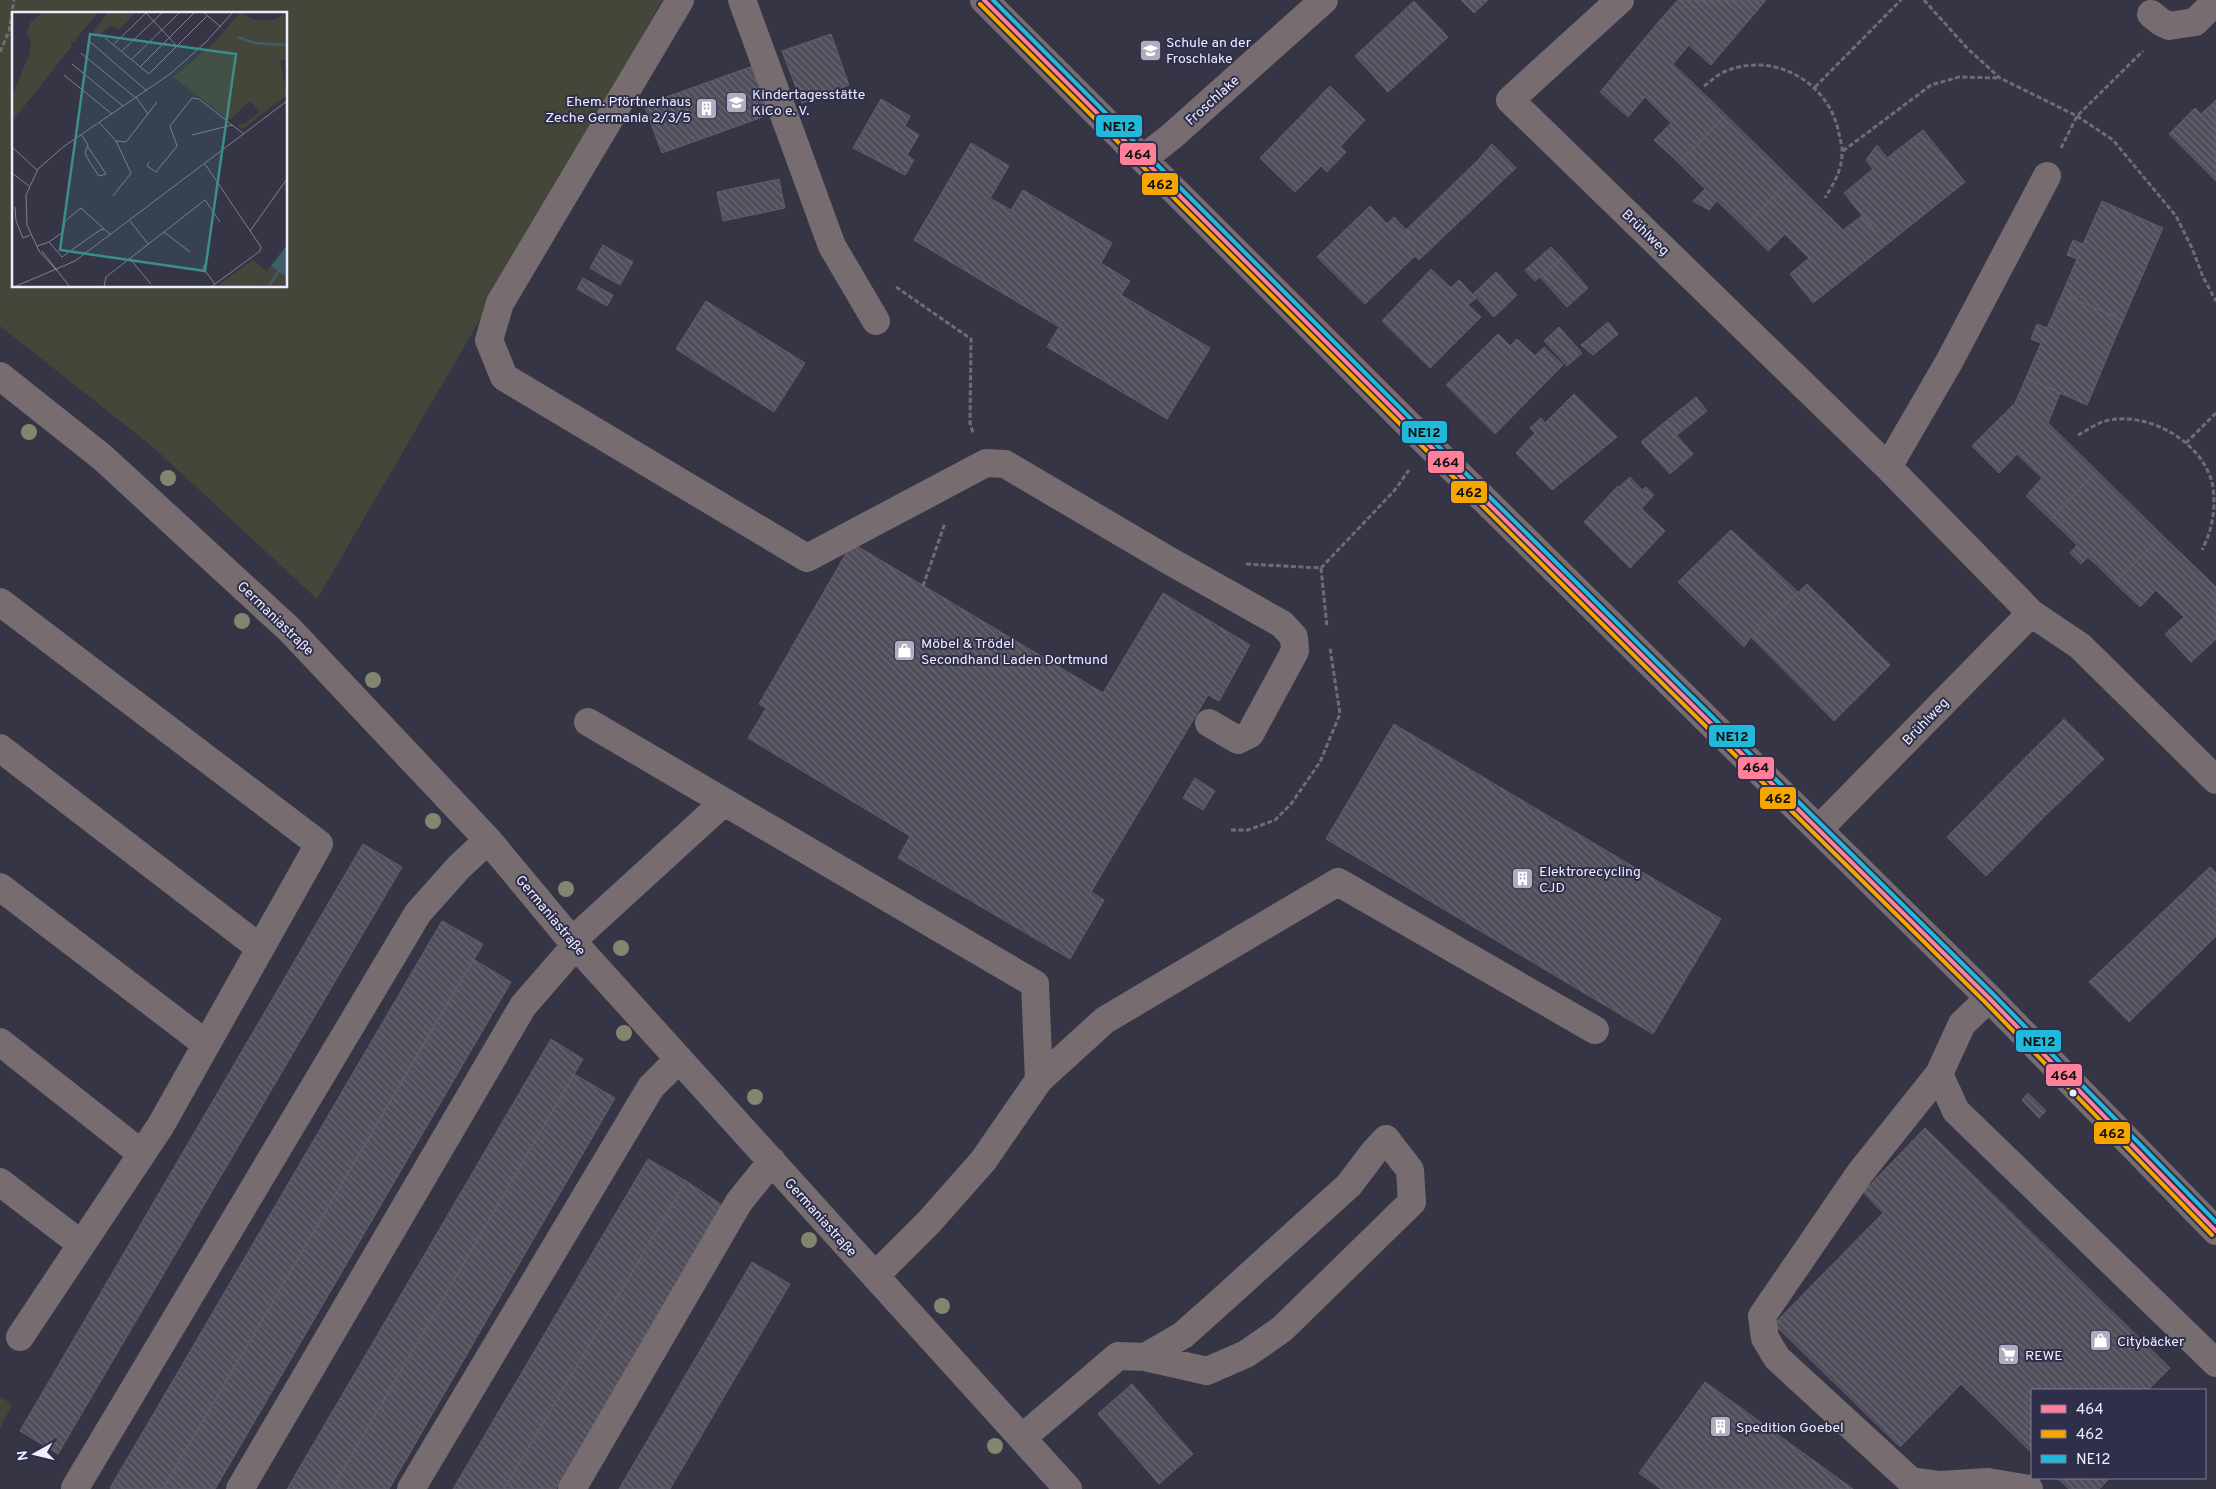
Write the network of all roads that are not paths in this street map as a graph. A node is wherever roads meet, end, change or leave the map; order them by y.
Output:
1 (680, 0) edge
2 (742, 0) edge
3 (984, 0) edge
4 (1324, 0) edge
5 (1620, 0) edge
6 (2216, 1) edge
7 (2160, 20) road end
8 (1144, 158) junction
9 (2047, 176) road end
10 (876, 321) dead end
11 (0, 376) edge
12 (1888, 468) junction
13 (0, 602) edge
14 (2031, 613) junction
15 (588, 722) dead end
16 (1209, 723) dead end
17 (0, 748) edge
18 (2213, 771) edge
19 (724, 802) junction
20 (1819, 829) junction
21 (488, 840) junction
22 (0, 887) edge
23 (574, 943) junction
24 (260, 948) junction
25 (1989, 998) junction
26 (1595, 1030) dead end
27 (0, 1042) edge
28 (206, 1044) junction
29 (679, 1059) junction
30 (1939, 1074) junction
31 (1039, 1080) junction
32 (142, 1154) junction
33 (772, 1161) junction
34 (0, 1182) edge
35 (2216, 1231) edge
36 (81, 1244) junction
37 (875, 1276) junction
38 (20, 1337) dead end
39 (1145, 1357) junction
40 (2216, 1363) edge
41 (1022, 1438) junction
42 (75, 1488) edge
43 (240, 1489) edge
44 (412, 1489) edge
45 (572, 1489) edge
46 (1068, 1489) edge
47 (2029, 1489) edge

1 - 16 street
2 - 10 street
3 - 8 street
4 - 8 street, Froschlake
5 - 12 street, Brühlweg
6 - 7 street
8 - 20 street
9 - 12 street
11 - 21 street, Germaniastraße
12 - 14 street, Brühlweg
13 - 24 street
14 - 18 street, Brühlweg
14 - 20 street, Brühlweg
15 - 19 street
17 - 24 street
19 - 23 street
19 - 31 street
20 - 25 street
21 - 23 street, Germaniastraße
21 - 42 street
22 - 28 street
23 - 29 street, Germaniastraße
23 - 43 street
24 - 28 street
25 - 30 street
25 - 35 street
26 - 31 street
27 - 32 street
28 - 32 street
29 - 33 street, Germaniastraße
29 - 44 street
30 - 40 street
30 - 47 street
31 - 37 street
32 - 36 street
33 - 37 street, Germaniastraße
33 - 45 street
34 - 36 street
36 - 38 street
37 - 41 street, Germaniastraße
39 - 39 street
39 - 41 street
41 - 46 street, Germaniastraße

